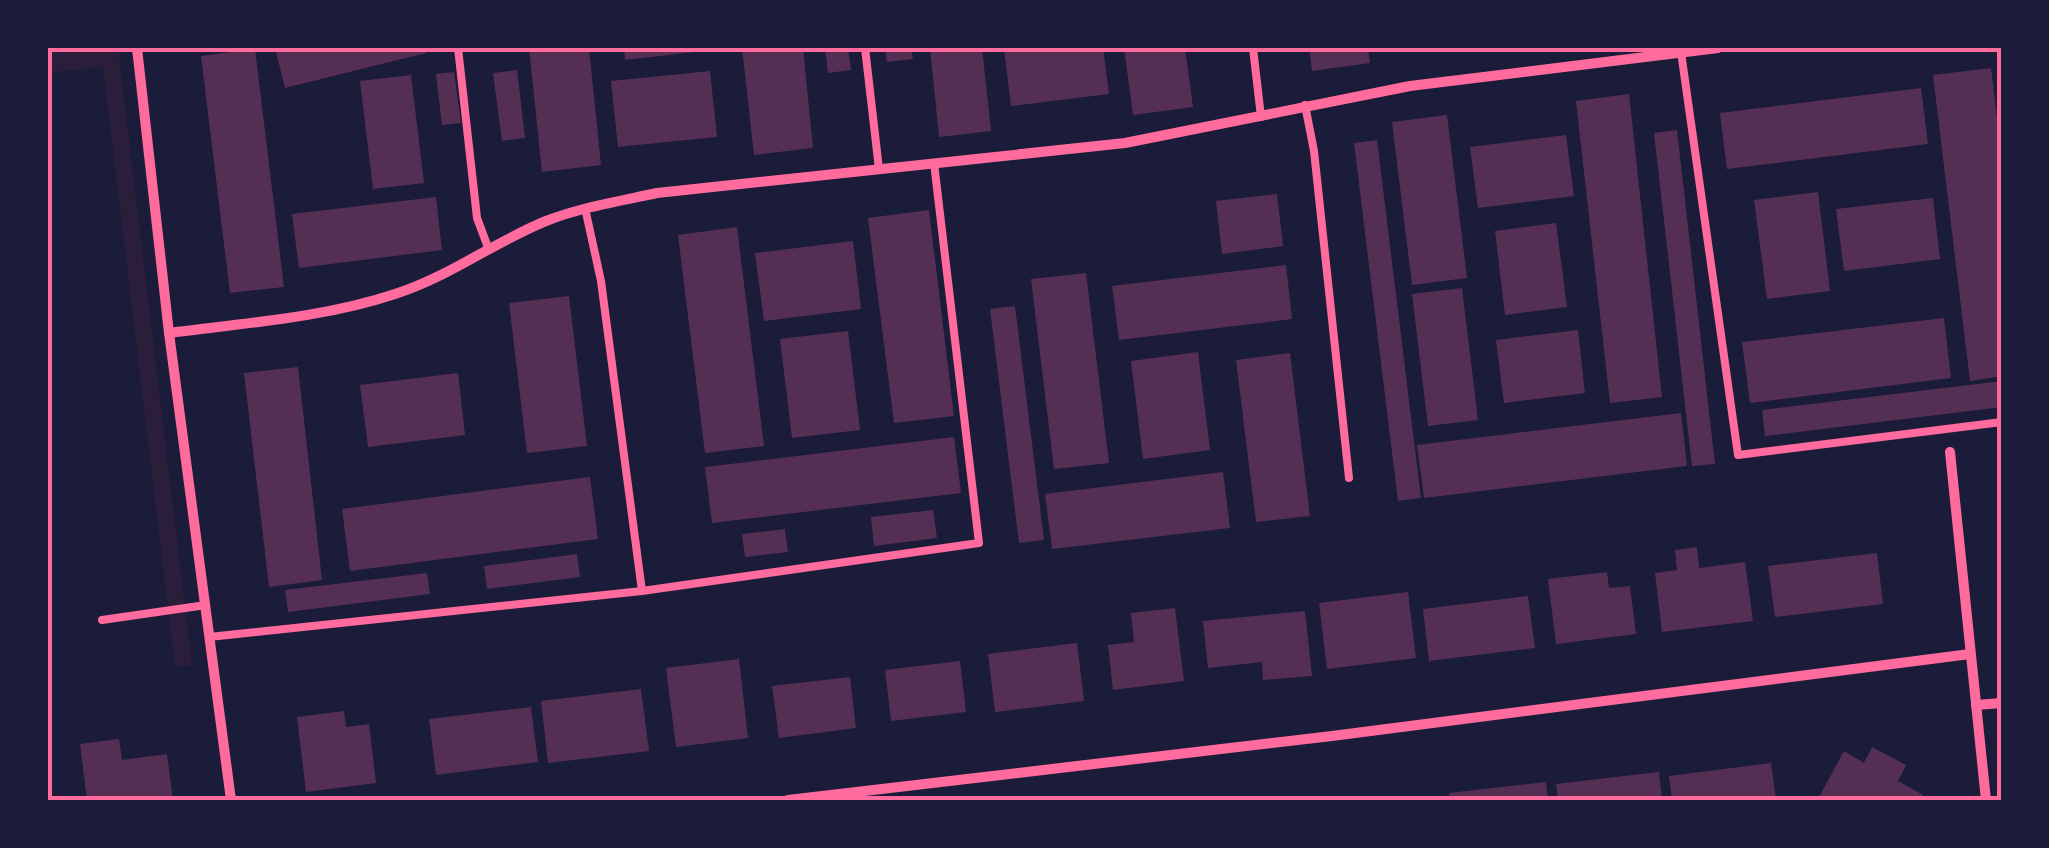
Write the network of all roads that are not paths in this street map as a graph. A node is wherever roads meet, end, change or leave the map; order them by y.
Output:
1 (137, 48) edge
2 (458, 48) edge
3 (865, 48) edge
4 (1252, 48) edge
5 (1718, 48) edge
6 (1681, 52) junction
7 (1616, 53) edge
8 (1305, 105) junction
9 (1262, 118) junction
10 (934, 163) junction
11 (879, 168) junction
12 (585, 208) junction
13 (490, 251) junction
14 (169, 333) junction
15 (2002, 422) edge
16 (1950, 452) dead end
17 (1350, 478) dead end
18 (642, 591) junction
19 (206, 604) junction
20 (102, 620) dead end
21 (209, 637) junction
22 (1970, 654) junction
23 (2002, 703) edge
24 (1976, 706) junction
25 (230, 800) edge
26 (788, 800) edge
27 (1986, 800) edge

1 - 14 street
2 - 13 lane
3 - 11 lane
4 - 9 lane
5 - 6 street
6 - 7 street
6 - 15 lane
7 - 8 street
8 - 9 street
8 - 17 lane
9 - 10 street
10 - 11 street
10 - 18 lane
11 - 12 street
12 - 13 street
12 - 18 lane
13 - 14 street
14 - 19 street
16 - 22 street
18 - 21 lane
19 - 20 lane
19 - 21 street
21 - 25 street
22 - 24 street
22 - 26 street
23 - 24 street
24 - 27 street

